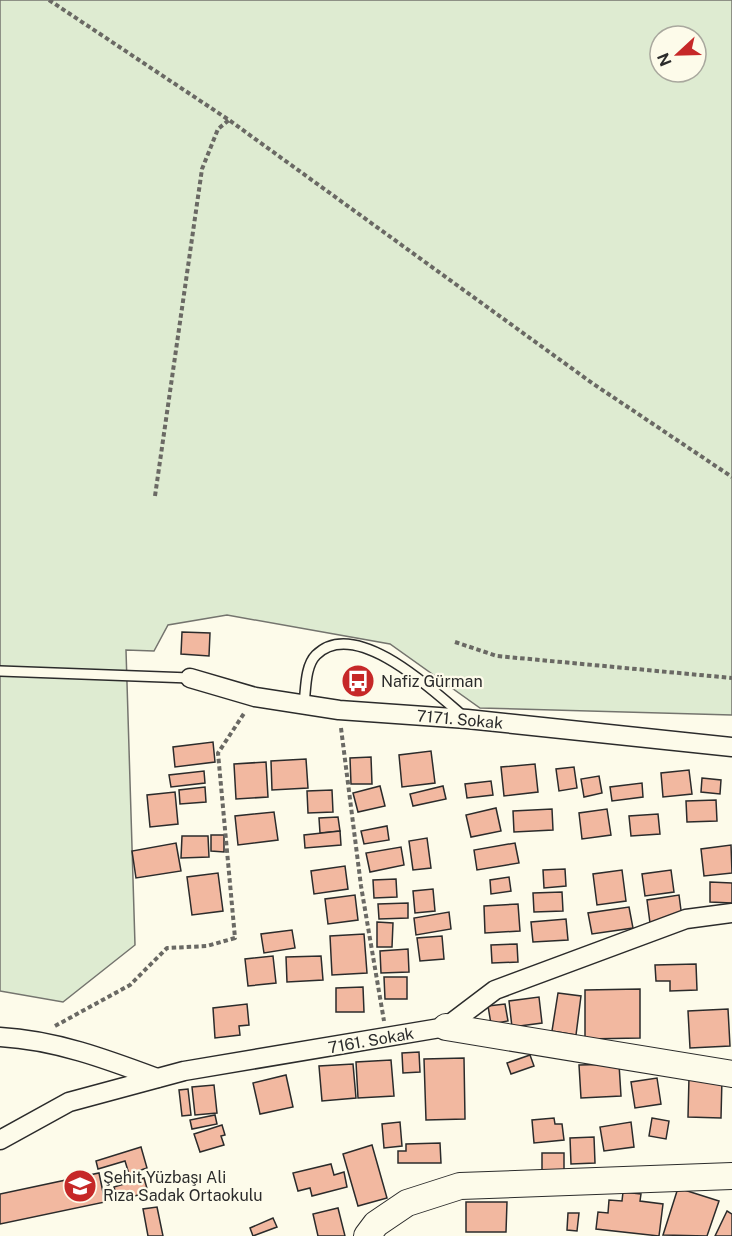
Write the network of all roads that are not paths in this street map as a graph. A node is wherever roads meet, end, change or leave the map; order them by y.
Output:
1 (0, 671) edge
2 (190, 678) joint
3 (304, 704) junction
4 (467, 719) junction
5 (732, 747) edge
6 (732, 913) edge
7 (446, 1027) junction
8 (0, 1037) edge
9 (732, 1074) edge
10 (157, 1078) junction
11 (0, 1140) edge
12 (732, 1176) edge
13 (367, 1236) edge

1 - 2 lane
2 - 3 street, 7171. Sokak
3 - 4 street, 7171. Sokak
3 - 4 lane
4 - 5 street, 7171. Sokak
6 - 7 street, 7161. Sokak
7 - 9 street
7 - 10 street, 7161. Sokak
8 - 10 street
10 - 11 street, 7161. Sokak
12 - 13 street

